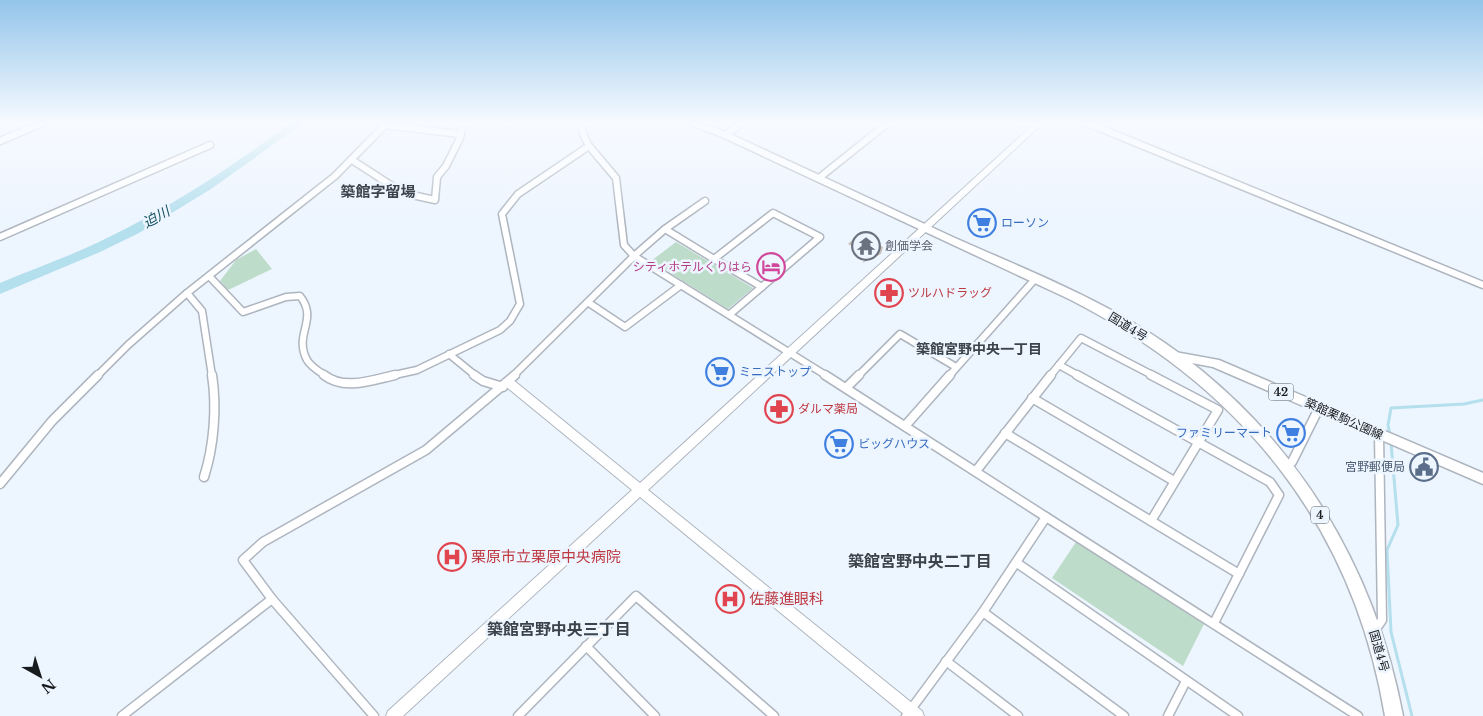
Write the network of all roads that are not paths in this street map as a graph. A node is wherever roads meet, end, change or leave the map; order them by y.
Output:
1 (187, 155) edge
2 (356, 155) edge
3 (451, 155) edge
4 (575, 155) edge
5 (597, 155) edge
6 (770, 155) edge
7 (847, 155) edge
8 (1004, 155) edge
9 (1167, 155) edge
10 (352, 160) junction
11 (818, 178) junction
12 (705, 202) dead end
13 (925, 228) junction
14 (664, 229) junction
15 (0, 237) edge
16 (634, 256) junction
17 (714, 259) junction
18 (209, 276) junction
19 (1035, 279) junction
20 (681, 284) junction
21 (1483, 285) edge
22 (762, 287) junction
23 (187, 293) junction
24 (589, 302) junction
25 (729, 315) junction
26 (789, 353) junction
27 (449, 354) junction
28 (1175, 356) junction
29 (1059, 366) junction
30 (956, 367) junction
31 (505, 384) junction
32 (846, 388) junction
33 (1032, 398) junction
34 (1319, 408) junction
35 (905, 426) junction
36 (1005, 433) junction
37 (1381, 436) junction
38 (1199, 443) junction
39 (1286, 466) junction
40 (976, 471) junction
41 (204, 478) dead end
42 (1483, 479) edge
43 (1174, 481) junction
44 (0, 484) edge
45 (640, 489) junction
46 (1046, 517) junction
47 (1150, 521) junction
48 (1017, 564) junction
49 (1239, 574) junction
50 (272, 599) junction
51 (983, 612) junction
52 (1214, 623) junction
53 (1374, 632) junction
54 (586, 646) junction
55 (946, 661) junction
56 (1186, 681) junction
57 (911, 714) edge
58 (122, 716) edge
59 (374, 716) edge
60 (393, 716) edge
61 (518, 716) edge
62 (655, 716) edge
63 (774, 716) edge
64 (1018, 716) edge
65 (1124, 716) edge
66 (1168, 716) edge
67 (1238, 716) edge
68 (1358, 716) edge
69 (1394, 716) edge

1 - 15 street
2 - 10 street
3 - 10 street
4 - 27 street
5 - 16 street
6 - 11 highway, 国道4号 / 4
7 - 11 street
8 - 13 street
9 - 21 street
10 - 18 street
11 - 13 highway, 国道4号 / 4
12 - 14 street
13 - 19 highway, 国道4号 / 4
13 - 26 street
14 - 16 street
14 - 17 street
16 - 20 street
16 - 24 street
17 - 22 street
17 - 22 street
18 - 23 street
18 - 27 street
19 - 28 highway, 国道4号 / 4
19 - 30 street
20 - 24 street
20 - 25 street
22 - 25 street
23 - 41 street
23 - 44 street
24 - 31 street
25 - 26 street
26 - 32 street
26 - 45 street
27 - 31 street
28 - 34 main road, 築館栗駒公園線 / 42
28 - 39 highway, 国道4号 / 4
29 - 33 street
29 - 38 street
29 - 38 street
30 - 32 street
30 - 35 street
31 - 45 street
31 - 50 street
32 - 35 street
33 - 36 street
33 - 43 street
34 - 37 main road, 築館栗駒公園線 / 42
34 - 39 street
35 - 40 street
36 - 40 street
36 - 47 street
37 - 42 main road, 築館栗駒公園線 / 42
37 - 53 street
38 - 43 street
38 - 49 street
39 - 53 highway, 国道4号 / 4
40 - 46 street
43 - 47 street
45 - 57 street
45 - 60 street
46 - 48 street
46 - 52 street
47 - 49 street
48 - 51 street
48 - 56 street
49 - 52 street
50 - 58 street
50 - 59 street
51 - 55 street
51 - 65 street
52 - 68 street
53 - 69 highway, 国道4号 / 4
54 - 61 street
54 - 62 street
54 - 63 street
55 - 57 street
55 - 64 street
56 - 66 street
56 - 67 street

